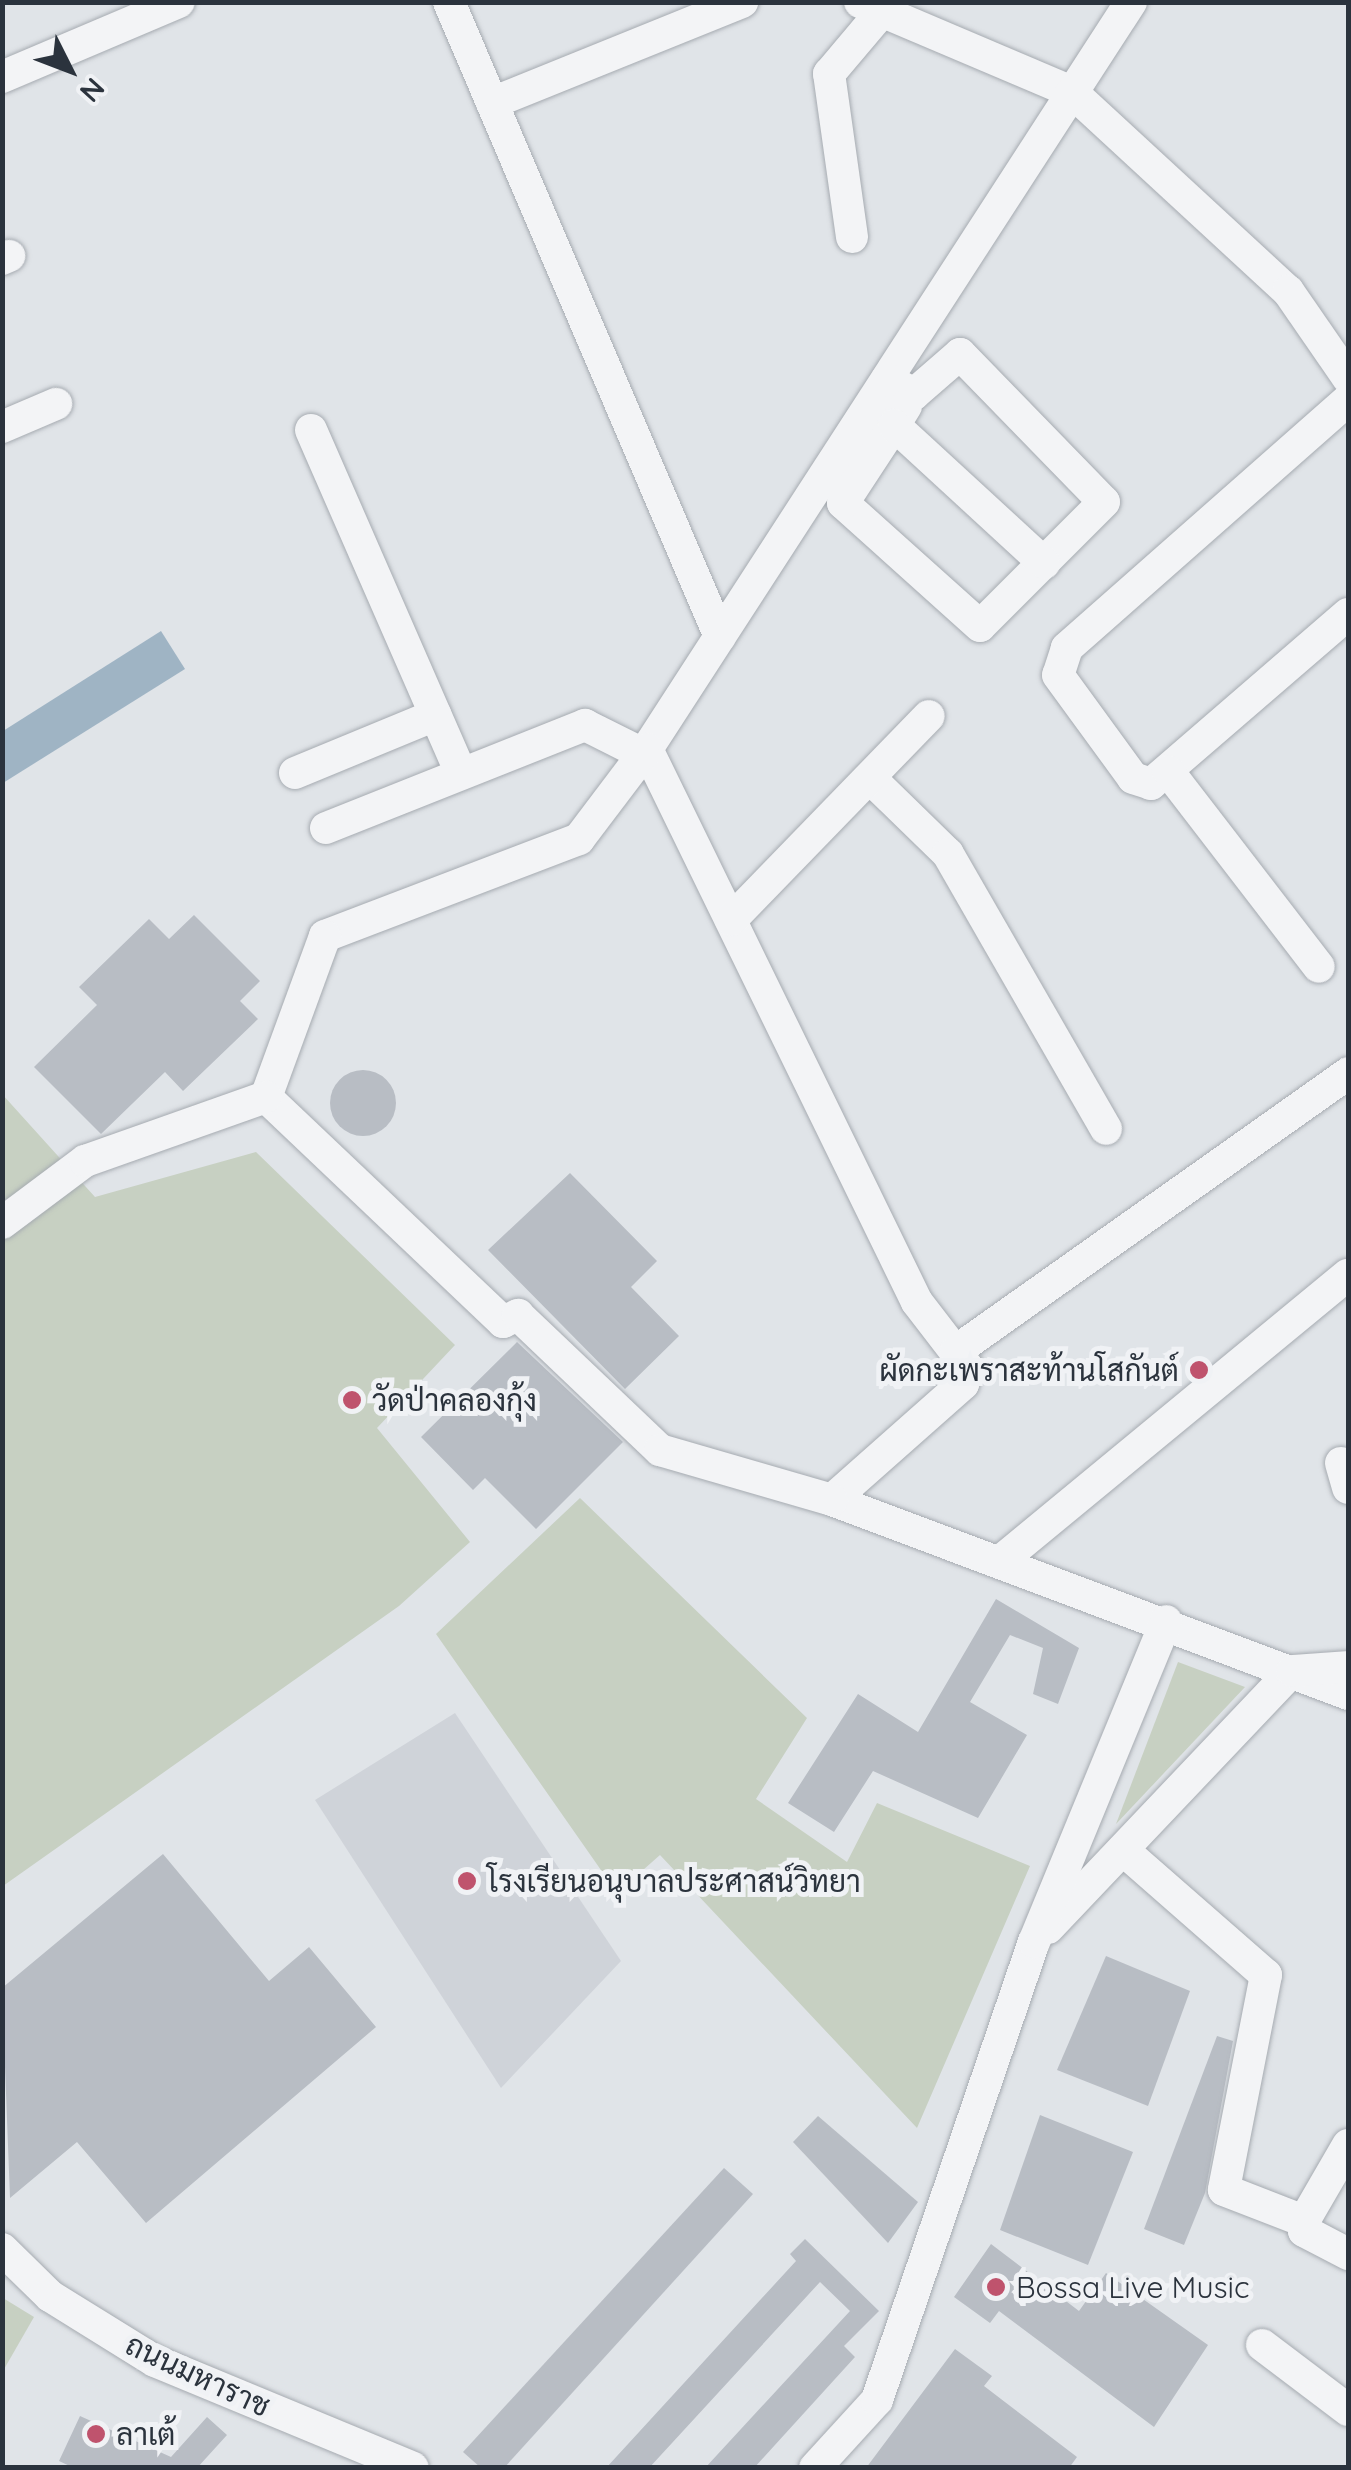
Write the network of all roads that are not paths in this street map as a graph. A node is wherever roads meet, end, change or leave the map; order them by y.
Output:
1 (179, 2) edge
2 (449, 2) edge
3 (742, 2) edge
4 (1131, 2) edge
5 (869, 9) edge
6 (2, 77) edge
7 (1072, 92) junction
8 (492, 102) junction
9 (852, 238) dead end
10 (1348, 378) edge
11 (900, 387) junction
12 (1348, 400) edge
13 (56, 404) dead end
14 (894, 424) junction
15 (2, 427) edge
16 (312, 430) dead end
17 (1044, 563) junction
18 (1348, 614) edge
19 (720, 637) junction
20 (436, 715) junction
21 (928, 716) dead end
22 (645, 752) junction
23 (1168, 771) junction
24 (295, 773) dead end
25 (462, 774) junction
26 (872, 779) junction
27 (326, 828) dead end
28 (731, 920) junction
29 (1319, 967) dead end
30 (1348, 1073) edge
31 (266, 1097) junction
32 (1106, 1130) dead end
33 (2, 1222) edge
34 (1348, 1275) edge
35 (956, 1351) junction
36 (832, 1500) junction
37 (1003, 1559) junction
38 (1166, 1621) junction
39 (1348, 1667) edge
40 (1292, 1671) junction
41 (1348, 1694) edge
42 (1122, 1850) junction
43 (1034, 1942) junction
44 (1348, 2146) edge
45 (1304, 2221) junction
46 (2, 2249) edge
47 (1348, 2254) edge
48 (1262, 2345) dead end
49 (1348, 2410) edge
50 (413, 2468) edge
51 (815, 2468) edge

1 - 6 street
2 - 8 street
3 - 8 street
4 - 7 street
5 - 7 street
5 - 9 street
7 - 10 street
7 - 11 street
8 - 19 street
11 - 14 street
11 - 17 street
11 - 19 street
12 - 23 street
13 - 15 street
14 - 17 street
14 - 17 street
16 - 20 street
18 - 23 street
19 - 22 street
20 - 24 street
20 - 25 street
21 - 26 street
22 - 25 street
22 - 28 street
22 - 31 street
23 - 29 street
25 - 27 street
26 - 28 street
26 - 32 street
28 - 35 street
30 - 35 street
31 - 33 street
31 - 36 street
34 - 37 street
35 - 36 street
36 - 37 street
37 - 38 street
38 - 40 street
38 - 43 street
39 - 40 street
40 - 41 street
40 - 42 street
42 - 43 street
42 - 45 street
43 - 51 street
44 - 45 street
45 - 47 street
46 - 50 street, ถนนมหาราช
48 - 49 street

